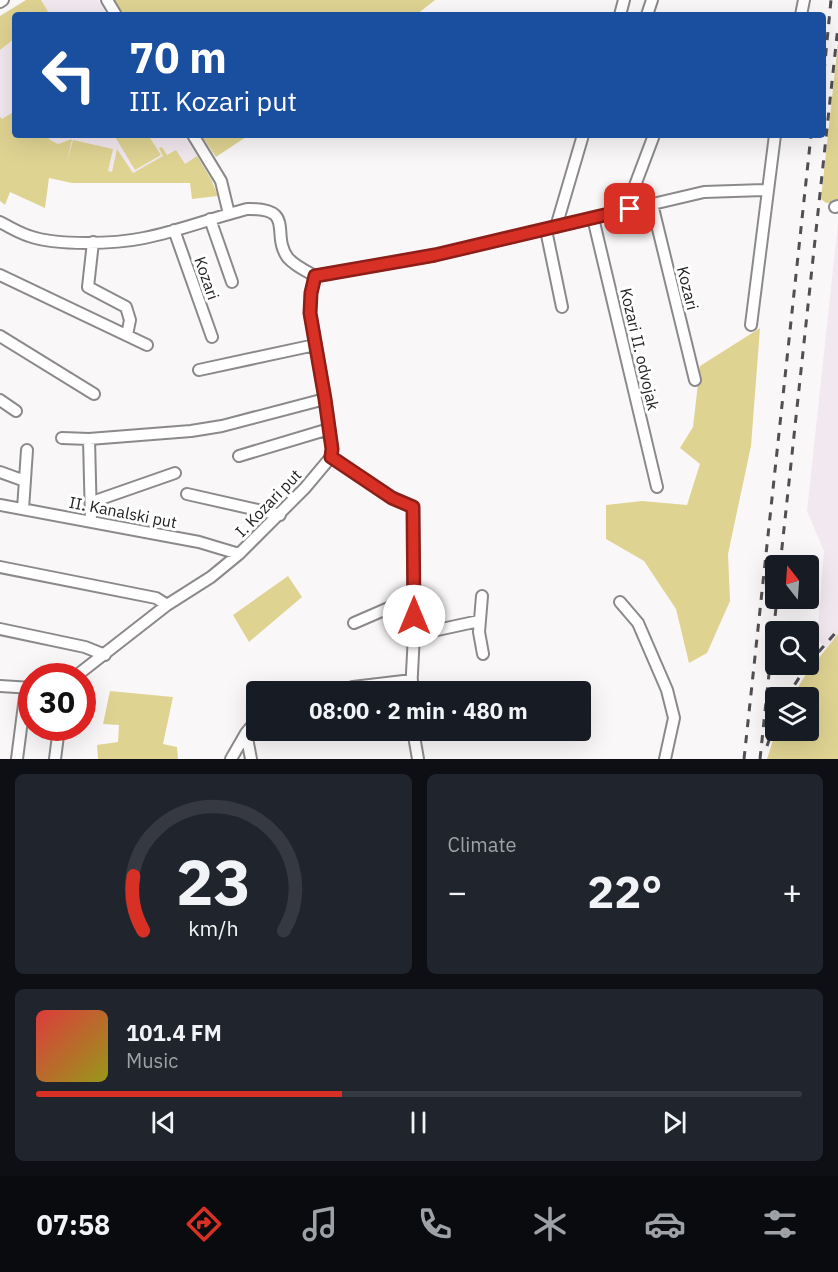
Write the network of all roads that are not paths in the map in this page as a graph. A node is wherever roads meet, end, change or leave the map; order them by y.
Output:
1 (195, 138) edge
2 (582, 138) edge
3 (653, 138) edge
4 (775, 138) edge
5 (767, 190) junction
6 (652, 204) junction
7 (630, 209) junction
8 (229, 214) junction
9 (593, 218) junction
10 (210, 219) junction
11 (0, 222) edge
12 (551, 229) junction
13 (174, 230) junction
14 (93, 242) junction
15 (0, 275) edge
16 (315, 276) junction
17 (232, 282) dead end
18 (562, 307) dead end
19 (751, 325) dead end
20 (128, 335) junction
21 (0, 336) edge
22 (212, 337) dead end
23 (147, 345) dead end
24 (315, 345) junction
25 (199, 370) dead end
26 (695, 380) dead end
27 (94, 394) dead end
28 (325, 399) junction
29 (0, 400) edge
30 (16, 411) dead end
31 (329, 429) junction
32 (62, 438) dead end
33 (89, 440) junction
34 (27, 450) dead end
35 (239, 456) dead end
36 (331, 457) junction
37 (0, 472) edge
38 (176, 473) dead end
39 (25, 480) junction
40 (657, 487) dead end
41 (187, 494) dead end
42 (92, 502) junction
43 (0, 505) edge
44 (23, 509) junction
45 (280, 515) junction
46 (91, 521) junction
47 (239, 554) junction
48 (0, 567) edge
49 (482, 596) dead end
50 (414, 597) junction
51 (620, 602) dead end
52 (167, 605) junction
53 (479, 621) junction
54 (354, 623) dead end
55 (0, 629) edge
56 (414, 635) junction
57 (483, 654) dead end
58 (105, 655) junction
59 (94, 663) edge
60 (412, 681) edge
61 (0, 686) edge
62 (18, 688) edge
63 (246, 733) edge
64 (20, 741) edge
65 (57, 741) edge
66 (248, 741) edge
67 (415, 741) edge
68 (17, 759) edge
69 (55, 759) edge
70 (231, 759) edge
71 (251, 759) edge
72 (418, 759) edge
73 (665, 759) edge

1 - 8 street
2 - 12 street
3 - 7 street
4 - 5 street
5 - 6 street
5 - 19 street
6 - 7 street
6 - 26 street, Kozari
7 - 9 street
8 - 10 street
8 - 16 street
9 - 12 street
9 - 40 street, Kozari II. odvojak
10 - 13 street
10 - 17 street, Kozari
11 - 14 street
12 - 16 street
12 - 18 street
13 - 14 street
13 - 22 street, Kozari
14 - 20 street
15 - 20 street
16 - 24 street
20 - 23 street
21 - 27 street
24 - 25 street
24 - 28 street
28 - 31 street
28 - 33 street
29 - 30 street
31 - 35 street
31 - 36 street
32 - 33 street
33 - 42 street
34 - 39 street
36 - 45 street, I. Kozari put
36 - 50 street
37 - 39 street
38 - 42 street
39 - 44 street
41 - 45 street
42 - 46 street
43 - 44 street, II. Kanalski put
44 - 46 street, II. Kanalski put
45 - 47 street, I. Kozari put
46 - 47 street, II. Kanalski put
47 - 52 street, I. Kozari put
48 - 52 street
49 - 53 street
50 - 54 street
50 - 56 street
51 - 73 street
52 - 58 street, I. Kozari put
53 - 56 street
53 - 57 street
55 - 58 street
56 - 60 street
58 - 59 street, I. Kozari put
61 - 62 street
63 - 70 street
64 - 68 street
65 - 69 street
66 - 71 street
67 - 72 street

